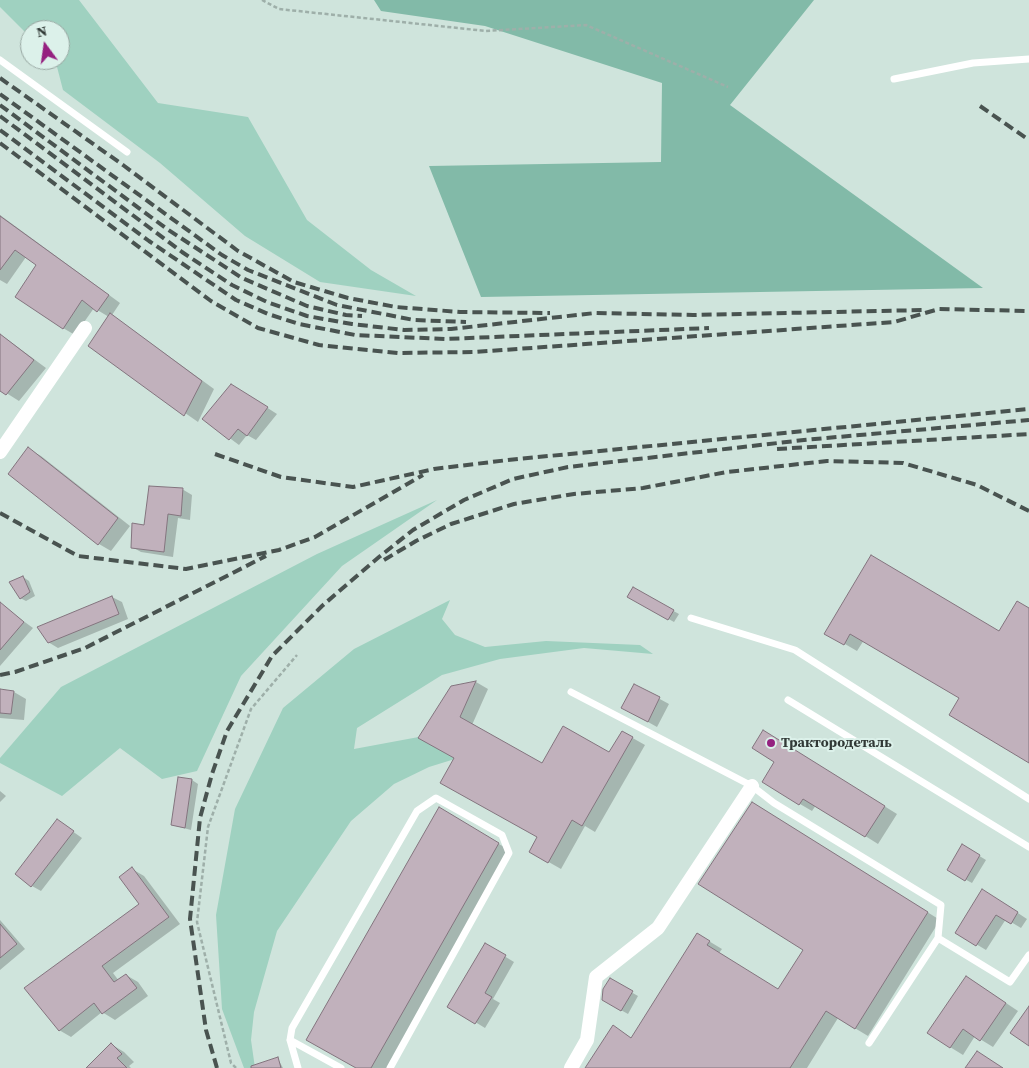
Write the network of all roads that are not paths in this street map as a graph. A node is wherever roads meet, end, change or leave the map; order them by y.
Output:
1 (1029, 59) edge
2 (0, 60) edge
3 (894, 79) dead end
4 (127, 152) dead end
5 (85, 328) dead end
6 (0, 452) edge
7 (691, 618) dead end
8 (571, 692) dead end
9 (788, 700) dead end
10 (752, 786) junction
11 (1029, 799) edge
12 (1029, 846) edge
13 (938, 938) junction
14 (1029, 955) edge
15 (290, 1040) junction
16 (869, 1043) dead end
17 (298, 1068) edge
18 (340, 1068) edge
19 (390, 1068) edge
20 (571, 1068) edge

1 - 3 lane
2 - 4 lane
5 - 6 street
7 - 11 lane
8 - 10 lane
9 - 12 lane
10 - 13 lane
10 - 20 street
13 - 14 lane
13 - 16 lane
15 - 17 lane
15 - 18 lane
15 - 19 lane

